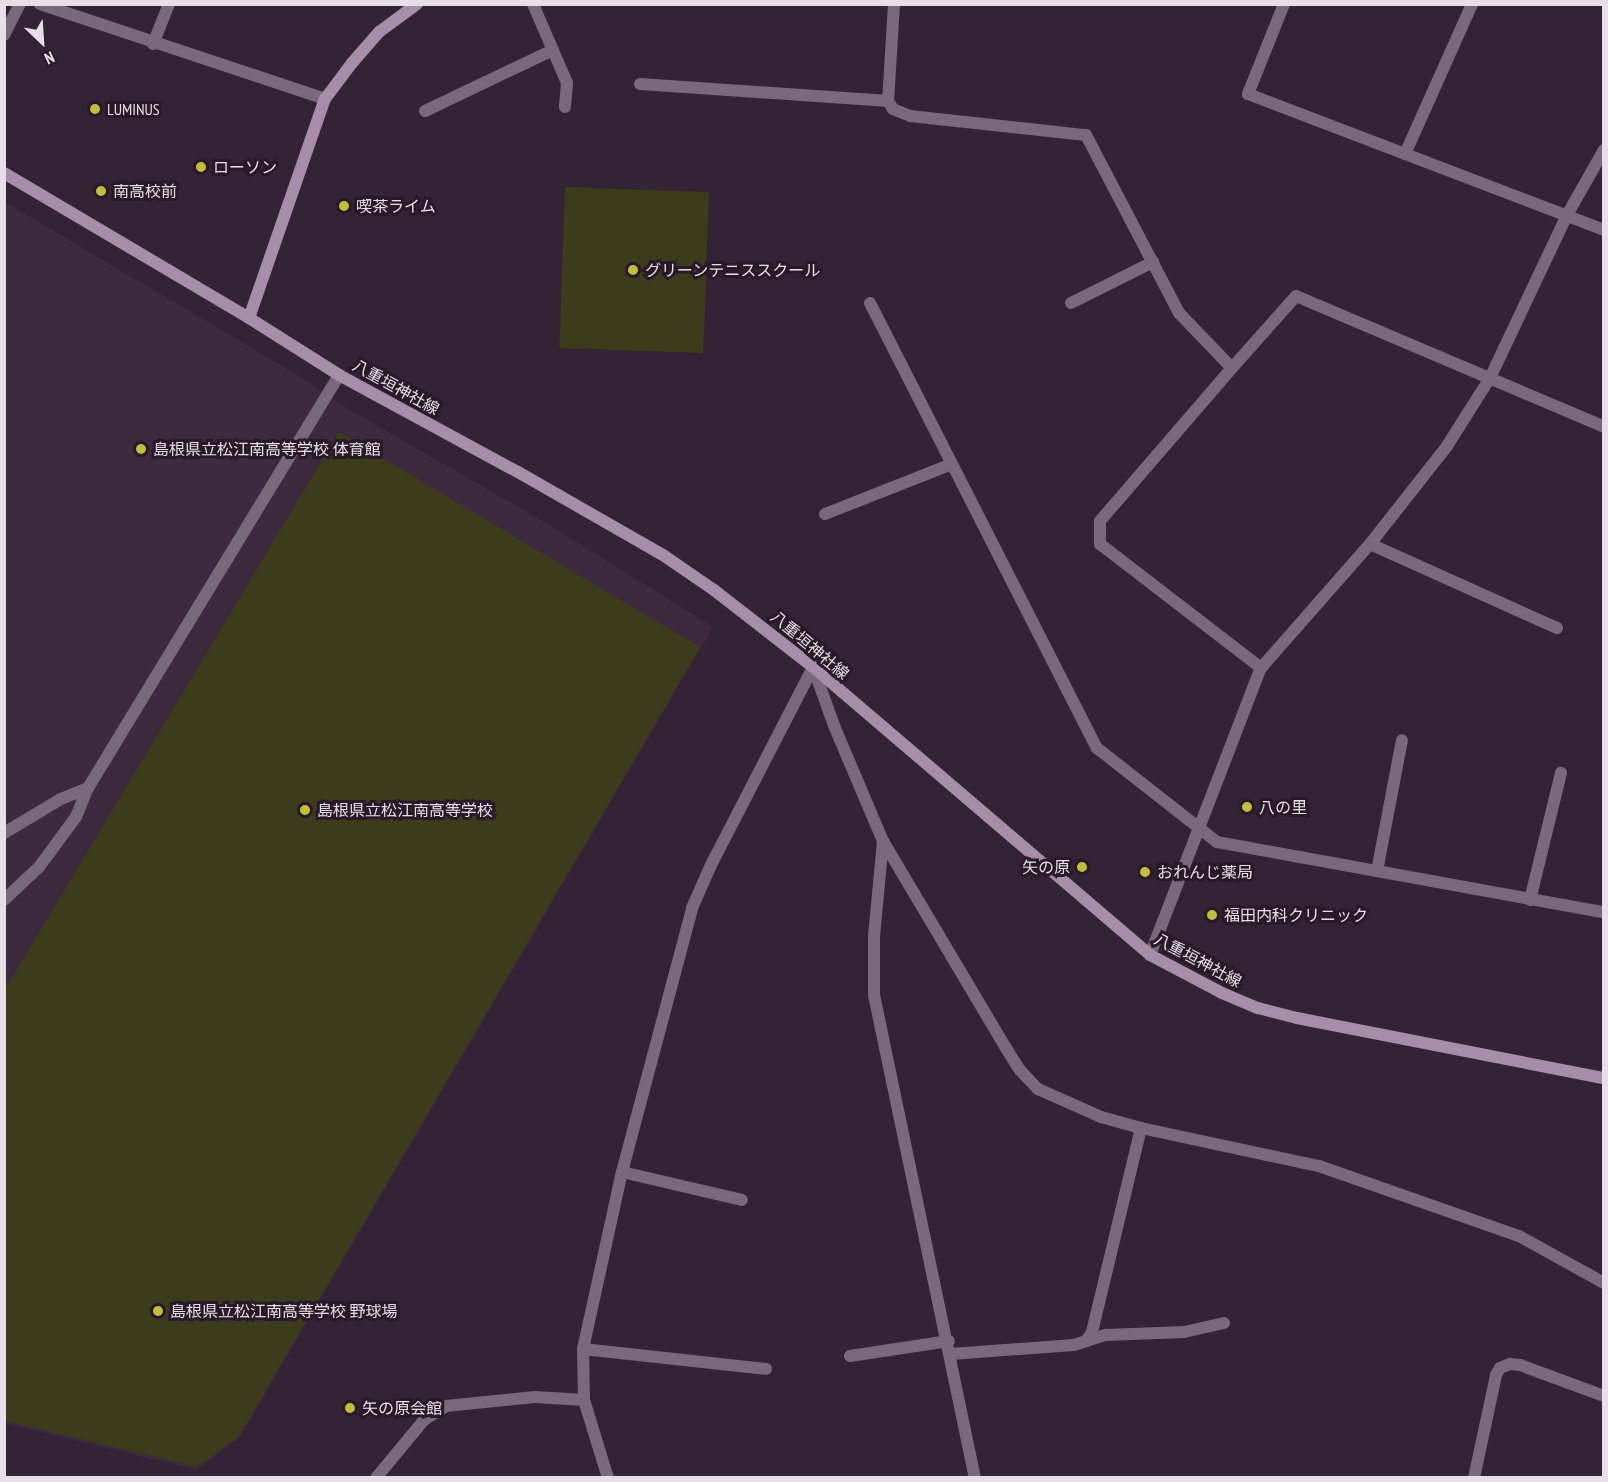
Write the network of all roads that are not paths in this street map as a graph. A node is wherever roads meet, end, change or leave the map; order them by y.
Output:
1 (20, 4) edge
2 (40, 4) edge
3 (169, 4) edge
4 (417, 4) edge
5 (533, 4) edge
6 (894, 4) edge
7 (1284, 4) edge
8 (1472, 4) edge
9 (4, 35) edge
10 (153, 44) junction
11 (553, 50) junction
12 (640, 84) dead end
13 (325, 99) junction
14 (888, 101) junction
15 (565, 107) dead end
16 (425, 111) dead end
17 (1604, 150) edge
18 (1405, 154) junction
19 (4, 172) edge
20 (1567, 215) junction
21 (1604, 230) edge
22 (1153, 262) junction
23 (870, 303) dead end
24 (1071, 303) dead end
25 (249, 318) junction
26 (1232, 368) junction
27 (339, 375) junction
28 (1490, 378) junction
29 (1604, 427) edge
30 (952, 464) junction
31 (825, 514) dead end
32 (1370, 544) junction
33 (1557, 628) dead end
34 (813, 667) junction
35 (1261, 668) junction
36 (1402, 740) dead end
37 (1561, 773) dead end
38 (88, 788) junction
39 (1200, 829) junction
40 (4, 833) edge
41 (883, 841) junction
42 (1377, 871) junction
43 (4, 900) edge
44 (1530, 900) junction
45 (1604, 912) edge
46 (1150, 955) junction
47 (1604, 1078) edge
48 (1141, 1128) junction
49 (622, 1172) junction
50 (742, 1200) dead end
51 (1604, 1283) edge
52 (1224, 1323) dead end
53 (1086, 1341) junction
54 (950, 1348) junction
55 (583, 1349) junction
56 (850, 1356) dead end
57 (766, 1368) dead end
58 (1604, 1396) edge
59 (584, 1400) junction
60 (376, 1478) edge
61 (608, 1478) edge
62 (975, 1478) edge
63 (1474, 1478) edge

1 - 9 street
2 - 10 street
3 - 10 street
4 - 13 main road
5 - 11 street
6 - 14 street
7 - 18 street
8 - 18 street
10 - 13 street
11 - 15 street
11 - 16 street
12 - 14 street
13 - 25 main road
14 - 22 street
17 - 20 street
18 - 20 street
19 - 25 main road, 八重垣神社線
20 - 21 street
20 - 28 street
22 - 24 street
22 - 26 street
23 - 30 street
25 - 27 main road, 八重垣神社線
26 - 28 street
26 - 35 street
27 - 34 main road, 八重垣神社線
27 - 38 street
28 - 29 street
28 - 32 street
30 - 31 street
30 - 39 street
32 - 33 street
32 - 35 street
34 - 41 street
34 - 46 main road, 八重垣神社線
34 - 49 street
35 - 39 street
36 - 42 street
37 - 44 street
38 - 40 street
38 - 43 street
39 - 42 street
39 - 46 street
41 - 48 street
41 - 54 street
42 - 44 street
44 - 45 street
46 - 47 main road, 八重垣神社線
48 - 51 street
48 - 53 street
49 - 50 street
49 - 55 street
52 - 53 street
53 - 54 street
54 - 56 street
54 - 62 street
55 - 57 street
55 - 59 street
58 - 63 street
59 - 60 street
59 - 61 street

